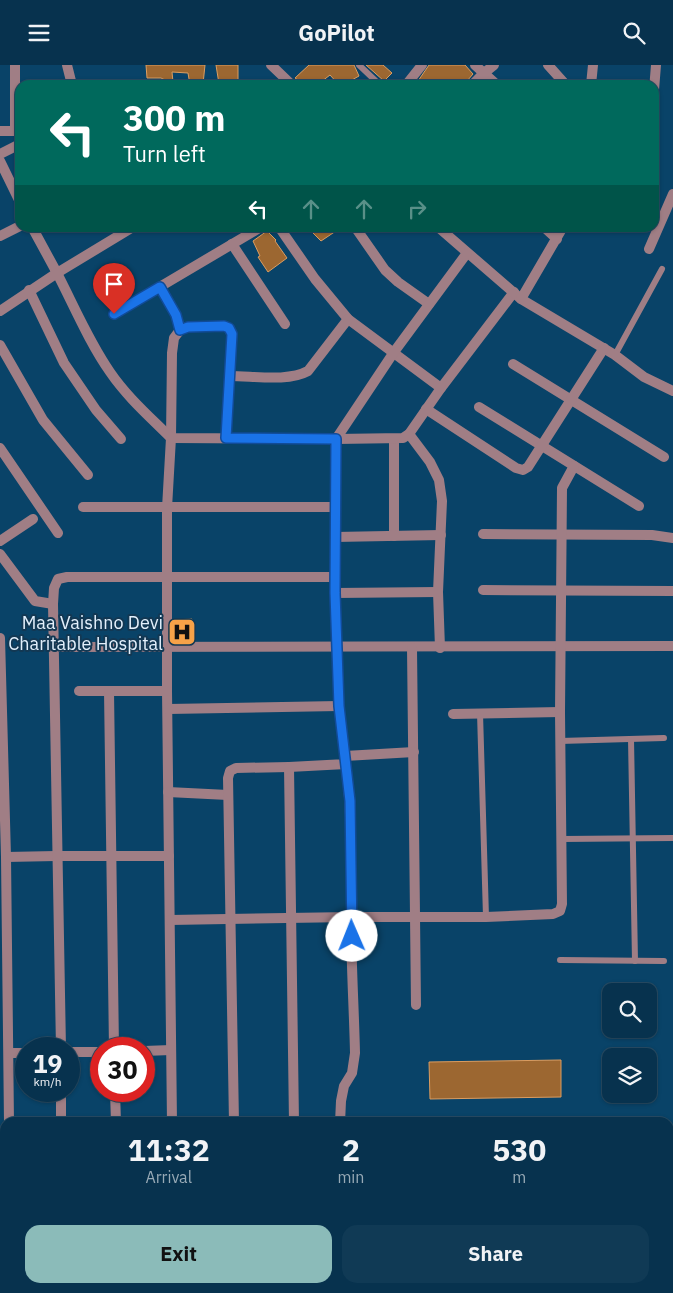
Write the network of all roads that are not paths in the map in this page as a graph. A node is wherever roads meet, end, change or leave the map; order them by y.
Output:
1 (15, 65) edge
2 (67, 65) edge
3 (271, 65) edge
4 (359, 65) edge
5 (422, 65) edge
6 (475, 65) edge
7 (494, 65) edge
8 (548, 65) edge
9 (593, 65) edge
10 (656, 65) edge
11 (484, 73) junction
12 (15, 80) edge
13 (71, 80) edge
14 (287, 80) edge
15 (375, 80) edge
16 (410, 80) edge
17 (477, 80) edge
18 (492, 80) edge
19 (562, 80) edge
20 (592, 80) edge
21 (655, 80) edge
22 (0, 131) edge
23 (15, 131) edge
24 (15, 146) edge
25 (0, 154) edge
26 (0, 161) edge
27 (15, 192) edge
28 (673, 195) edge
29 (659, 220) edge
30 (15, 228) edge
31 (35, 232) edge
32 (125, 232) edge
33 (252, 232) edge
34 (282, 232) edge
35 (358, 232) edge
36 (444, 232) edge
37 (549, 232) edge
38 (560, 232) edge
39 (654, 232) edge
40 (0, 236) edge
41 (556, 239) junction
42 (232, 244) junction
43 (649, 249) dead end
44 (467, 253) junction
45 (662, 269) dead end
46 (57, 273) junction
47 (160, 287) junction
48 (29, 290) junction
49 (518, 295) junction
50 (429, 304) junction
51 (0, 311) edge
52 (114, 314) dead end
53 (348, 319) junction
54 (285, 325) dead end
55 (180, 330) junction
56 (0, 345) edge
57 (604, 348) junction
58 (394, 352) junction
59 (615, 355) junction
60 (513, 364) dead end
61 (230, 376) junction
62 (441, 388) junction
63 (673, 391) edge
64 (572, 400) junction
65 (479, 407) dead end
66 (426, 409) junction
67 (409, 434) junction
68 (171, 438) junction
69 (226, 438) junction
70 (121, 439) dead end
71 (336, 439) junction
72 (394, 439) junction
73 (542, 446) junction
74 (0, 448) edge
75 (664, 457) dead end
76 (574, 466) junction
77 (88, 475) dead end
78 (639, 506) dead end
79 (83, 507) dead end
80 (335, 507) junction
81 (167, 508) junction
82 (34, 519) dead end
83 (58, 533) dead end
84 (483, 534) dead end
85 (562, 534) junction
86 (441, 535) junction
87 (394, 536) junction
88 (335, 537) junction
89 (673, 538) edge
90 (0, 541) edge
91 (0, 554) edge
92 (167, 576) junction
93 (334, 577) junction
94 (483, 590) dead end
95 (561, 590) junction
96 (673, 591) edge
97 (438, 592) junction
98 (335, 593) junction
99 (53, 604) junction
100 (0, 637) edge
101 (336, 646) junction
102 (673, 646) edge
103 (54, 647) junction
104 (168, 647) junction
105 (560, 647) junction
106 (412, 648) junction
107 (440, 648) junction
108 (79, 691) dead end
109 (109, 691) junction
110 (167, 691) junction
111 (339, 706) junction
112 (168, 709) junction
113 (560, 712) junction
114 (480, 713) junction
115 (453, 714) dead end
116 (664, 738) dead end
117 (631, 739) junction
118 (560, 741) junction
119 (414, 751) junction
120 (345, 760) junction
121 (289, 767) junction
122 (168, 792) junction
123 (228, 795) junction
124 (632, 838) junction
125 (673, 838) edge
126 (562, 839) junction
127 (56, 856) junction
128 (111, 856) junction
129 (169, 856) junction
130 (6, 857) junction
131 (351, 917) junction
132 (415, 917) junction
133 (486, 917) junction
134 (291, 918) junction
135 (231, 919) junction
136 (170, 920) junction
137 (560, 960) dead end
138 (635, 961) junction
139 (664, 961) dead end
140 (416, 1005) dead end
141 (61, 1037) edge
142 (114, 1037) edge
143 (171, 1050) junction
144 (155, 1051) edge
145 (9, 1053) junction
146 (15, 1053) edge
147 (61, 1102) edge
148 (115, 1102) edge
149 (9, 1117) edge
150 (61, 1117) edge
151 (116, 1117) edge
152 (172, 1117) edge
153 (234, 1117) edge
154 (294, 1117) edge
155 (340, 1117) edge

1 - 12 street
2 - 13 street
3 - 14 street
4 - 15 lane
5 - 16 street
6 - 11 street
7 - 11 street
8 - 19 street
9 - 20 street
10 - 21 street
11 - 17 street
11 - 18 street
22 - 23 street
24 - 25 street
26 - 27 street
28 - 29 street
30 - 40 street
31 - 46 street
32 - 46 street
33 - 42 street
34 - 53 street
35 - 50 street
36 - 44 street
37 - 41 street
38 - 41 street
39 - 43 street
41 - 49 street
42 - 47 street
42 - 54 street
44 - 49 street
44 - 50 street
45 - 59 lane
46 - 48 street
46 - 68 street
47 - 52 street
47 - 55 street
48 - 51 street
48 - 70 street
49 - 57 street
49 - 62 street
50 - 58 street
53 - 58 street
53 - 61 street
55 - 61 street
55 - 68 street
56 - 77 street
57 - 59 street
57 - 64 street
58 - 62 street
58 - 71 street
59 - 63 street
60 - 64 street
61 - 69 street
62 - 66 street
64 - 73 street
64 - 75 street
65 - 73 street
66 - 67 street
66 - 73 street
67 - 72 street
67 - 86 street
68 - 69 street
68 - 81 street
69 - 71 street
71 - 72 street
71 - 80 street
72 - 87 street
73 - 76 street
74 - 83 street
76 - 78 street
76 - 85 street
79 - 81 street
80 - 81 street
80 - 88 street
81 - 92 street
82 - 90 street
84 - 85 street
85 - 89 street
85 - 95 street
86 - 87 street
86 - 97 street
87 - 88 street
88 - 93 street
91 - 99 street
92 - 93 street
92 - 99 street
92 - 104 street
93 - 98 street
94 - 95 street
95 - 96 street
95 - 105 street
97 - 98 street
97 - 107 street
98 - 101 street
99 - 103 street
100 - 130 street
101 - 104 street
101 - 106 street
101 - 111 street
102 - 105 street
103 - 104 street
103 - 127 street
104 - 110 street
105 - 107 street
105 - 113 street
106 - 107 street
106 - 119 street
108 - 109 street
109 - 110 street
109 - 128 street
110 - 112 street
111 - 112 street
111 - 120 street
112 - 122 street
113 - 114 street
113 - 118 street
114 - 115 street
114 - 133 lane
116 - 117 lane
117 - 118 lane
117 - 124 lane
118 - 126 street
119 - 120 street
119 - 132 street
120 - 121 street
120 - 131 street
121 - 123 street
121 - 134 street
122 - 123 street
122 - 129 street
123 - 135 street
124 - 125 lane
124 - 126 lane
124 - 138 lane
126 - 133 street
127 - 128 street
127 - 130 street
127 - 141 street
128 - 129 street
128 - 142 street
129 - 136 street
130 - 145 street
131 - 132 street
131 - 134 street
131 - 155 street
132 - 133 street
132 - 140 street
134 - 135 street
134 - 154 street
135 - 136 street
135 - 153 street
136 - 143 street
137 - 138 lane
138 - 139 lane
143 - 144 street
143 - 152 street
145 - 146 street
145 - 149 street
147 - 150 street
148 - 151 street

